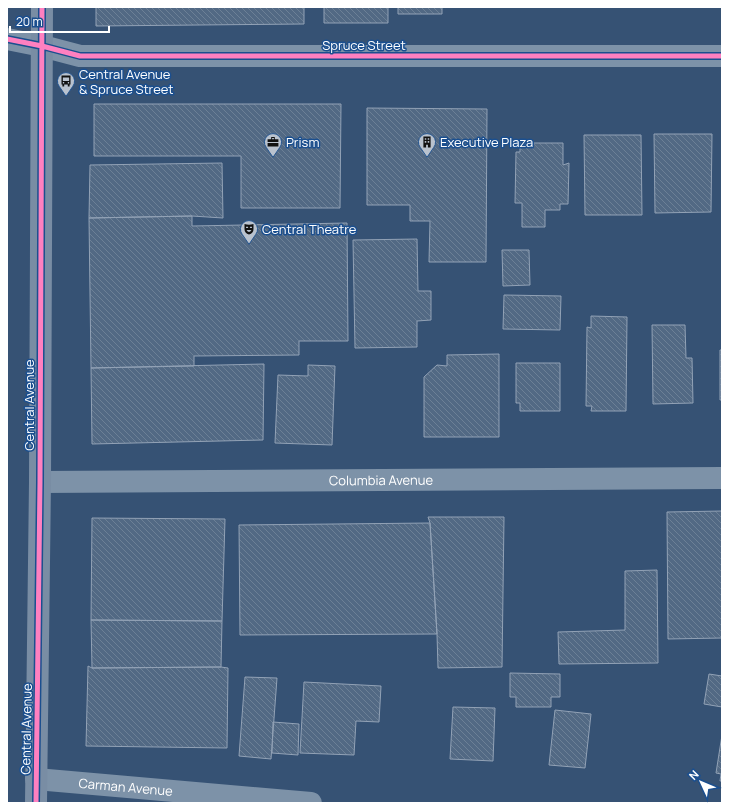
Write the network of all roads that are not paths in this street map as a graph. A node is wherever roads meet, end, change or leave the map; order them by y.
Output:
1 (42, 7) edge
2 (7, 39) edge
3 (42, 46) junction
4 (722, 56) edge
5 (722, 478) edge
6 (40, 482) junction
7 (36, 779) junction
8 (36, 803) edge
9 (310, 803) edge

1 - 3 street, Central Avenue
2 - 3 street, Spruce Street
3 - 4 street, Spruce Street
3 - 6 street, Central Avenue
5 - 6 street, Columbia Avenue
6 - 7 street, Central Avenue
7 - 8 street, Central Avenue
7 - 9 street, Carman Avenue

